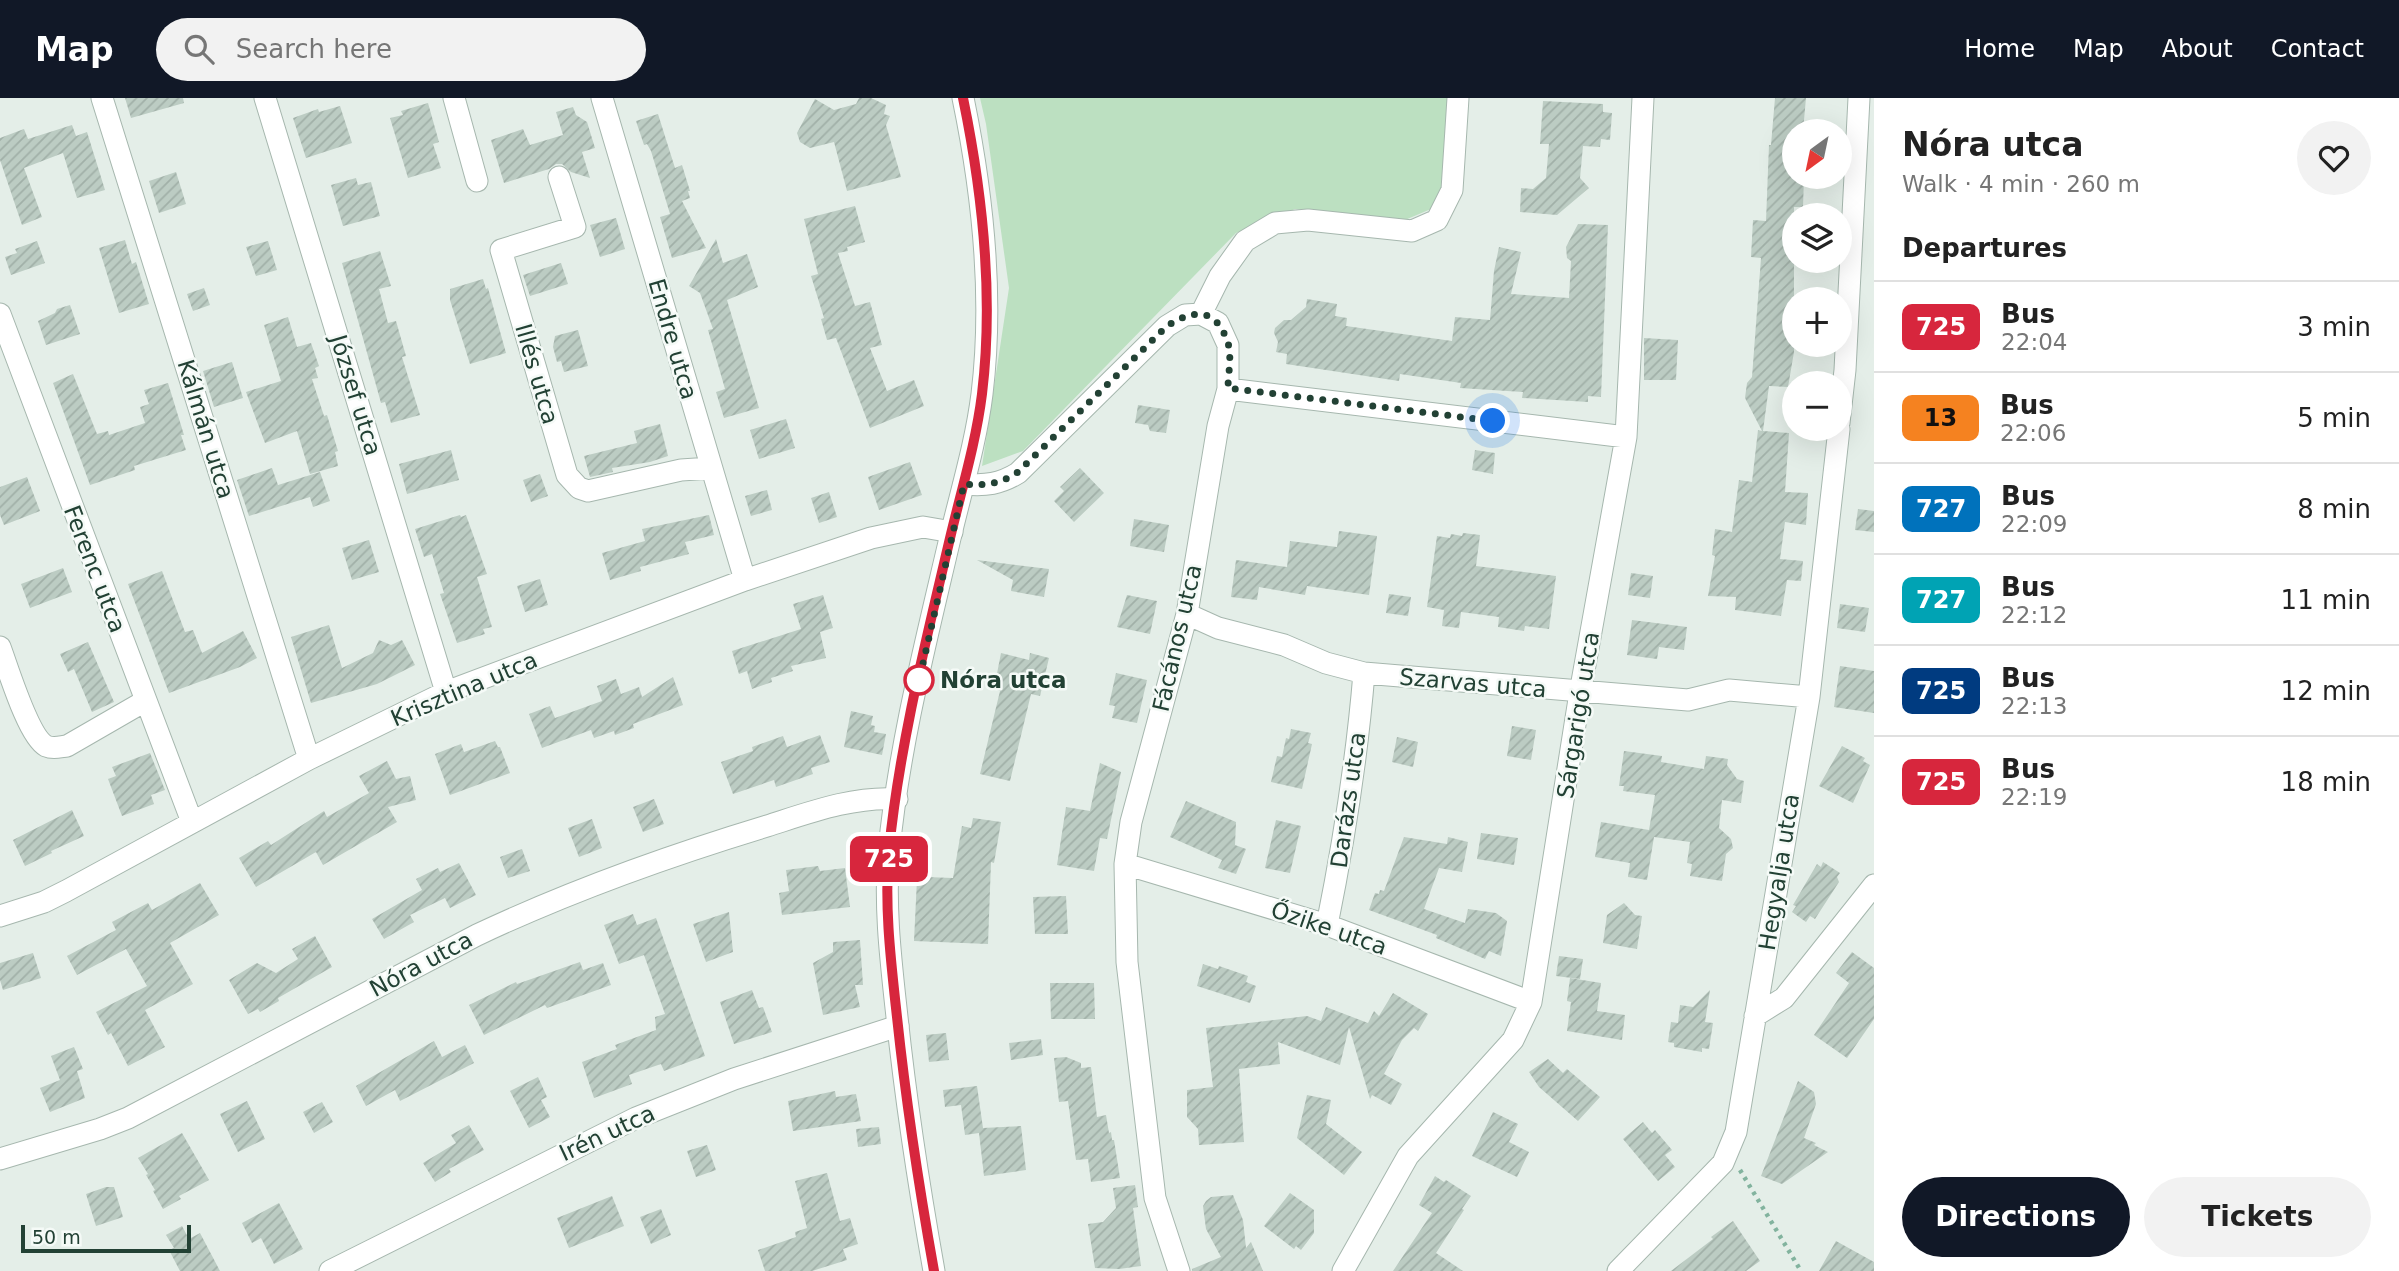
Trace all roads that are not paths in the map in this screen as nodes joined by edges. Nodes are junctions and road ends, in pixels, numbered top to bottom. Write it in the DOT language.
graph roads {
  1 [pos="102,98"];
  2 [pos="265,98"];
  3 [pos="454,98"];
  4 [pos="602,98"];
  5 [pos="963,98"];
  6 [pos="1458,98"];
  7 [pos="1643,98"];
  8 [pos="1859,98"];
  9 [pos="559,177"];
  10 [pos="477,181"];
  11 [pos="0,314"];
  12 [pos="1201,314"];
  13 [pos="1845,371"];
  14 [pos="1228,388"];
  15 [pos="1626,437"];
  16 [pos="1838,441"];
  17 [pos="711,468"];
  18 [pos="964,484"];
  19 [pos="952,532"];
  20 [pos="745,580"];
  21 [pos="1187,614"];
  22 [pos="0,647"];
  23 [pos="1364,673"];
  24 [pos="446,692"];
  25 [pos="1580,693"];
  26 [pos="1808,697"];
  27 [pos="145,701"];
  28 [pos="309,759"];
  29 [pos="897,799"];
  30 [pos="192,822"];
  31 [pos="1125,864"];
  32 [pos="1874,885"];
  33 [pos="0,916"];
  34 [pos="1327,925"];
  35 [pos="1531,1002"];
  36 [pos="1755,1016"];
  37 [pos="898,1026"];
  38 [pos="0,1159"];
  39 [pos="330,1271"];
  40 [pos="934,1271"];
  41 [pos="1179,1271"];
  42 [pos="1343,1271"];
  43 [pos="1618,1271"];
  1 -- 28 [label="street, Kálmán utca"];
  2 -- 24 [label="street, József utca"];
  3 -- 10 [label="street"];
  4 -- 17 [label="street, Endre utca"];
  5 -- 18 [label="street"];
  6 -- 12 [label="street"];
  7 -- 15 [label="street, Sárgarigó utca"];
  8 -- 13 [label="street"];
  9 -- 17 [label="street, Illés utca"];
  11 -- 27 [label="street, Ferenc utca"];
  12 -- 14 [label="street, Fácános utca"];
  12 -- 18 [label="street"];
  14 -- 15 [label="street"];
  14 -- 21 [label="street, Fácános utca"];
  15 -- 25 [label="street, Sárgarigó utca"];
  16 -- 26 [label="street, Hegyalja utca"];
  17 -- 20 [label="street, Endre utca"];
  18 -- 19 [label="street"];
  19 -- 20 [label="street, Krisztina utca"];
  19 -- 29 [label="street"];
  20 -- 24 [label="street, Krisztina utca"];
  21 -- 23 [label="street, Szarvas utca"];
  21 -- 31 [label="street, Fácános utca"];
  22 -- 27 [label="street"];
  23 -- 25 [label="street, Szarvas utca"];
  23 -- 34 [label="street, Darázs utca"];
  24 -- 28 [label="street, Krisztina utca"];
  25 -- 26 [label="street, Szarvas utca"];
  25 -- 35 [label="street, Sárgarigó utca"];
  26 -- 36 [label="street, Hegyalja utca"];
  27 -- 30 [label="street, Ferenc utca"];
  28 -- 30 [label="street, Krisztina utca"];
  29 -- 37 [label="street"];
  29 -- 38 [label="street, Nóra utca"];
  30 -- 33 [label="street, Krisztina utca"];
  31 -- 34 [label="street, Őzike utca"];
  31 -- 41 [label="street, Fácános utca"];
  32 -- 36 [label="street"];
  34 -- 35 [label="street, Őzike utca"];
  35 -- 42 [label="street, Sárgarigó utca"];
  36 -- 43 [label="street, Hegyalja utca"];
  37 -- 39 [label="street, Irén utca"];
  37 -- 40 [label="street"];
}
